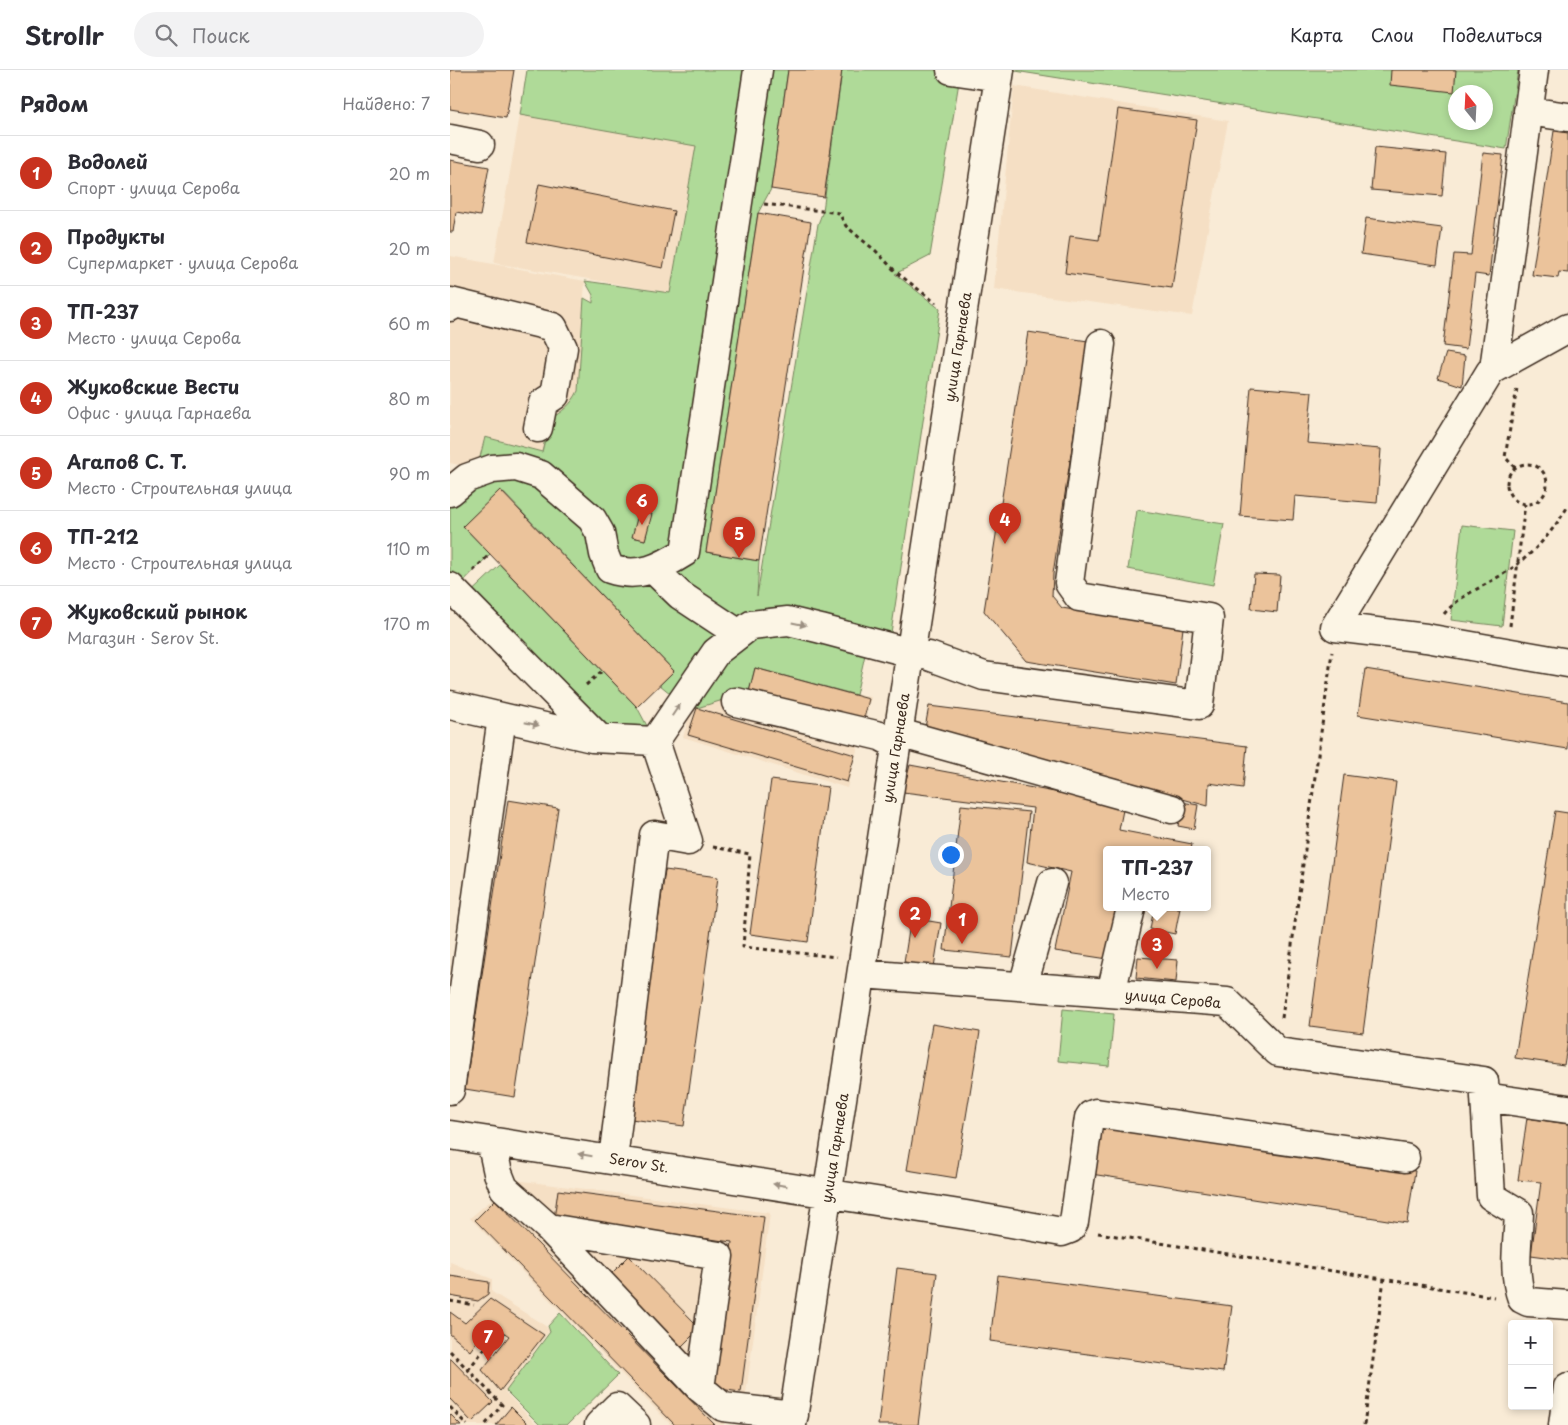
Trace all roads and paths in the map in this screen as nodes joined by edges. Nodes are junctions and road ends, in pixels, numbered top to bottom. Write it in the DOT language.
graph roads {
  1 [pos="758,70"];
  2 [pos="951,70"];
  3 [pos="1534,70"];
  4 [pos="999,74"];
  5 [pos="1528,111"];
  6 [pos="1568,117"];
  7 [pos="450,139"];
  8 [pos="480,145"];
  9 [pos="738,200"];
  10 [pos="450,307"];
  11 [pos="943,309"];
  12 [pos="1568,328"];
  13 [pos="1101,344"];
  14 [pos="1523,353"];
  15 [pos="1494,369"];
  16 [pos="538,428"];
  17 [pos="1515,468"];
  18 [pos="450,492"];
  19 [pos="1525,504"];
  20 [pos="1568,506"];
  21 [pos="1518,565"];
  22 [pos="653,569"];
  23 [pos="451,591"];
  24 [pos="1335,627"];
  25 [pos="739,634"];
  26 [pos="1426,638"];
  27 [pos="1507,652"];
  28 [pos="911,653"];
  29 [pos="1568,663"];
  30 [pos="736,702"];
  31 [pos="450,705"];
  32 [pos="502,717"];
  33 [pos="599,738"];
  34 [pos="898,739"];
  35 [pos="655,741"];
  36 [pos="1172,809"];
  37 [pos="688,841"];
  38 [pos="1052,883"];
  39 [pos="1130,911"];
  40 [pos="836,957"];
  41 [pos="862,974"];
  42 [pos="1023,986"];
  43 [pos="1111,993"];
  44 [pos="1278,1052"];
  45 [pos="450,1090"];
  46 [pos="1485,1097"];
  47 [pos="1568,1109"];
  48 [pos="450,1135"];
  49 [pos="491,1141"];
  50 [pos="1405,1158"];
  51 [pos="613,1159"];
  52 [pos="828,1194"];
  53 [pos="548,1228"];
  54 [pos="1070,1229"];
  55 [pos="1384,1279"];
  56 [pos="450,1301"];
  57 [pos="1528,1302"];
  58 [pos="474,1305"];
  59 [pos="1568,1305"];
  60 [pos="496,1334"];
  61 [pos="450,1351"];
  62 [pos="468,1370"];
  63 [pos="1568,1387"];
  64 [pos="700,1388"];
  65 [pos="450,1407"];
  66 [pos="793,1420"];
  67 [pos="467,1425"];
  68 [pos="485,1425"];
  69 [pos="599,1425"];
  70 [pos="636,1425"];
  71 [pos="1364,1425"];
  72 [pos="1563,1425"];
  1 -- 9 [label="street"];
  2 -- 4 [label="street"];
  3 -- 5 [label="street"];
  4 -- 28 [label="street, улица Гарнаева"];
  5 -- 6 [label="street"];
  5 -- 15 [label="street"];
  7 -- 8 [label="street"];
  9 -- 11 [label="path"];
  9 -- 22 [label="street"];
  10 -- 16 [label="street"];
  12 -- 14 [label="street"];
  13 -- 28 [label="street"];
  14 -- 15 [label="street"];
  14 -- 17 [label="path"];
  15 -- 24 [label="street"];
  17 -- 19 [label="path"];
  17 -- 19 [label="path"];
  18 -- 22 [label="street"];
  19 -- 21 [label="path"];
  20 -- 21 [label="path"];
  21 -- 26 [label="path"];
  21 -- 27 [label="path"];
  22 -- 25 [label="street"];
  23 -- 33 [label="street"];
  24 -- 26 [label="street"];
  24 -- 44 [label="path"];
  25 -- 28 [label="street, one-way"];
  35 -- 25 [label="street, one-way"];
  26 -- 27 [label="street"];
  27 -- 29 [label="street"];
  28 -- 34 [label="street, улица Гарнаева"];
  30 -- 34 [label="street"];
  31 -- 32 [label="street"];
  32 -- 33 [label="street, one-way"];
  32 -- 45 [label="street"];
  33 -- 35 [label="street"];
  34 -- 36 [label="street"];
  34 -- 41 [label="street, улица Гарнаева"];
  35 -- 37 [label="street"];
  37 -- 40 [label="path"];
  37 -- 51 [label="street"];
  38 -- 42 [label="street"];
  39 -- 43 [label="street"];
  41 -- 42 [label="street, улица Серова"];
  41 -- 52 [label="street, улица Гарнаева"];
  42 -- 43 [label="street, улица Серова"];
  43 -- 44 [label="street, улица Серова"];
  44 -- 46 [label="street"];
  46 -- 47 [label="street"];
  46 -- 57 [label="street"];
  48 -- 49 [label="street, Serov St."];
  51 -- 49 [label="street, Serov St., one-way"];
  49 -- 53 [label="street"];
  50 -- 54 [label="street"];
  52 -- 51 [label="street, Serov St., one-way"];
  52 -- 54 [label="street, Serov St."];
  52 -- 66 [label="street, улица Гарнаева"];
  53 -- 64 [label="street"];
  53 -- 64 [label="street"];
  54 -- 55 [label="path"];
  55 -- 57 [label="path"];
  55 -- 71 [label="path"];
  56 -- 58 [label="path"];
  57 -- 59 [label="street"];
  60 -- 62 [label="path"];
  61 -- 62 [label="path"];
  62 -- 68 [label="path"];
  63 -- 72 [label="street"];
  64 -- 66 [label="street"];
  65 -- 67 [label="path"];
  69 -- 70 [label="street"];
}
